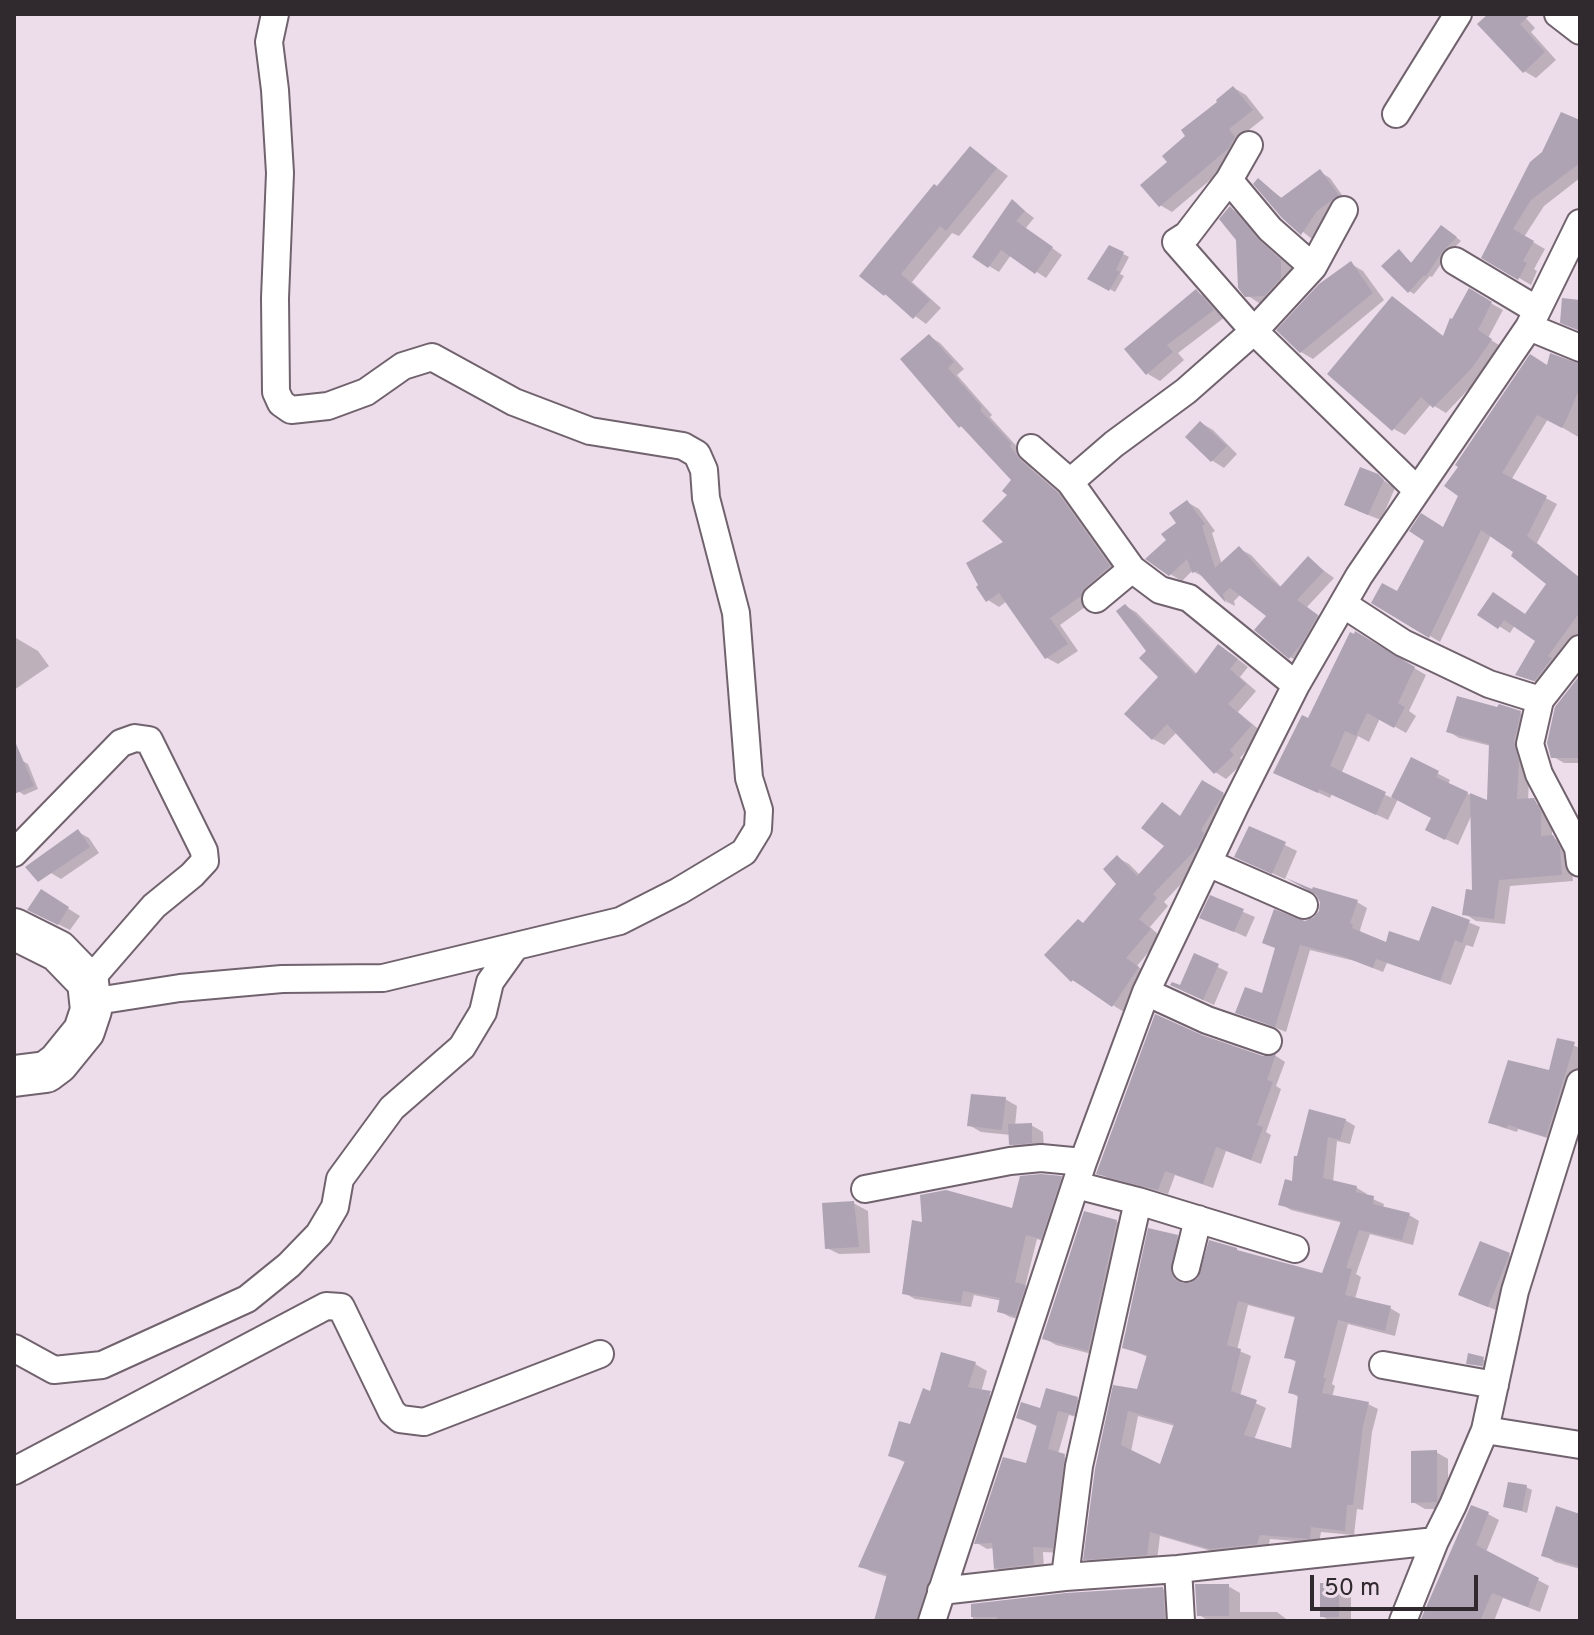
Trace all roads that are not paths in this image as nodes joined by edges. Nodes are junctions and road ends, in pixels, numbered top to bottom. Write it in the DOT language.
graph roads {
  1 [pos="275,14"];
  2 [pos="1458,14"];
  3 [pos="1558,14"];
  4 [pos="1580,31"];
  5 [pos="1396,114"];
  6 [pos="1249,145"];
  7 [pos="1229,180"];
  8 [pos="1344,210"];
  9 [pos="1579,225"];
  10 [pos="1455,261"];
  11 [pos="1313,267"];
  12 [pos="1533,318"];
  13 [pos="1254,331"];
  14 [pos="1580,348"];
  15 [pos="1031,448"];
  16 [pos="1070,482"];
  17 [pos="1417,490"];
  18 [pos="1132,569"];
  19 [pos="1096,599"];
  20 [pos="1343,604"];
  21 [pos="1580,649"];
  22 [pos="1296,685"];
  23 [pos="1540,700"];
  24 [pos="14,853"];
  25 [pos="1208,863"];
  26 [pos="1580,863"];
  27 [pos="1304,905"];
  28 [pos="14,929"];
  29 [pos="515,947"];
  30 [pos="89,992"];
  31 [pos="1146,992"];
  32 [pos="1268,1041"];
  33 [pos="14,1076"];
  34 [pos="1580,1083"];
  35 [pos="1080,1174"];
  36 [pos="865,1189"];
  37 [pos="1138,1201"];
  38 [pos="1198,1219"];
  39 [pos="1295,1249"];
  40 [pos="1186,1268"];
  41 [pos="14,1348"];
  42 [pos="600,1354"];
  43 [pos="1383,1365"];
  44 [pos="1495,1385"];
  45 [pos="1485,1430"];
  46 [pos="1580,1445"];
  47 [pos="14,1471"];
  48 [pos="1435,1541"];
  49 [pos="1178,1569"];
  50 [pos="1065,1577"];
  51 [pos="941,1591"];
  52 [pos="932,1621"];
  53 [pos="1181,1621"];
  54 [pos="1403,1621"];
  1 -- 29 [label="street"];
  2 -- 5 [label="street"];
  3 -- 4 [label="street"];
  6 -- 7 [label="street"];
  7 -- 11 [label="street"];
  7 -- 13 [label="street"];
  8 -- 11 [label="street"];
  9 -- 12 [label="street"];
  10 -- 12 [label="street"];
  11 -- 13 [label="street"];
  12 -- 14 [label="street"];
  12 -- 17 [label="street"];
  13 -- 16 [label="street"];
  13 -- 17 [label="street"];
  15 -- 16 [label="street"];
  16 -- 18 [label="street"];
  17 -- 20 [label="street"];
  18 -- 19 [label="street"];
  18 -- 22 [label="street"];
  20 -- 22 [label="street"];
  20 -- 23 [label="street"];
  21 -- 23 [label="street"];
  22 -- 25 [label="street"];
  23 -- 26 [label="street"];
  24 -- 30 [label="street"];
  25 -- 27 [label="street"];
  25 -- 31 [label="street"];
  28 -- 30 [label="highway"];
  29 -- 30 [label="street"];
  29 -- 41 [label="street"];
  30 -- 33 [label="highway"];
  31 -- 32 [label="street"];
  31 -- 35 [label="street"];
  34 -- 44 [label="street"];
  35 -- 36 [label="street"];
  35 -- 37 [label="street"];
  35 -- 51 [label="street"];
  37 -- 38 [label="street"];
  37 -- 50 [label="street"];
  38 -- 39 [label="street"];
  38 -- 40 [label="street"];
  42 -- 47 [label="street"];
  43 -- 44 [label="street"];
  44 -- 45 [label="street"];
  45 -- 46 [label="street"];
  45 -- 48 [label="street"];
  48 -- 49 [label="street"];
  48 -- 54 [label="street"];
  49 -- 50 [label="street"];
  49 -- 53 [label="street"];
  50 -- 51 [label="street"];
  51 -- 52 [label="street"];
}
